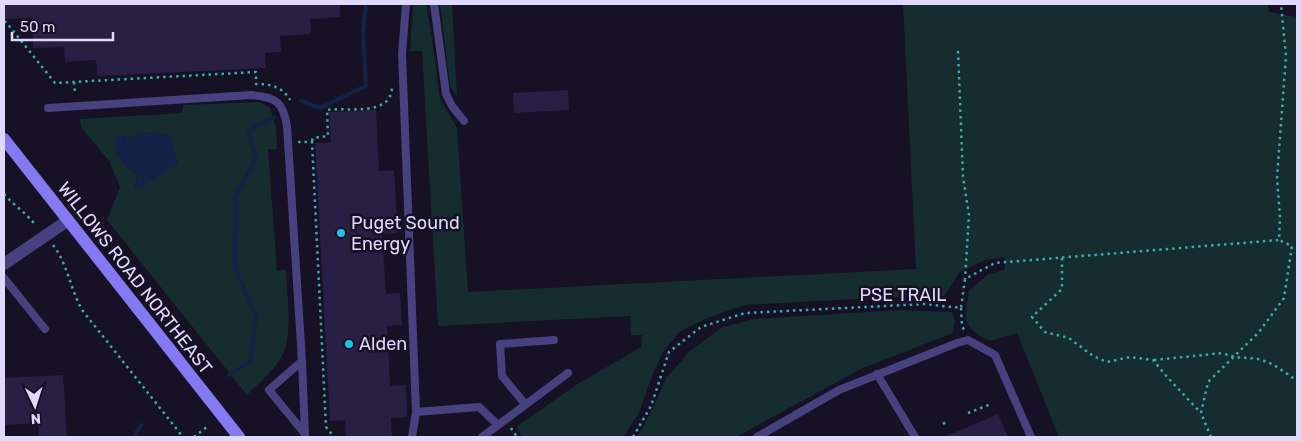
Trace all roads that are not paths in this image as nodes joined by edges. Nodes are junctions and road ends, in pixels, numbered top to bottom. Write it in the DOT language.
graph roads {
  1 [pos="406,4"];
  2 [pos="434,4"];
  3 [pos="48,108"];
  4 [pos="464,121"];
  5 [pos="4,139"];
  6 [pos="67,221"];
  7 [pos="4,264"];
  8 [pos="4,278"];
  9 [pos="45,329"];
  10 [pos="554,340"];
  11 [pos="302,361"];
  12 [pos="568,373"];
  13 [pos="877,374"];
  14 [pos="525,404"];
  15 [pos="416,412"];
  16 [pos="498,425"];
  17 [pos="306,436"];
  18 [pos="239,437"];
  19 [pos="412,437"];
  20 [pos="482,437"];
  21 [pos="757,437"];
  22 [pos="915,437"];
  23 [pos="1031,437"];
  1 -- 15 [label="lane"];
  2 -- 4 [label="lane"];
  3 -- 11 [label="lane"];
  5 -- 6 [label="main road, WILLOWS ROAD NORTHEAST"];
  6 -- 7 [label="street"];
  6 -- 18 [label="main road, WILLOWS ROAD NORTHEAST"];
  8 -- 9 [label="lane"];
  10 -- 14 [label="lane"];
  11 -- 17 [label="lane"];
  11 -- 17 [label="lane"];
  12 -- 14 [label="lane"];
  13 -- 21 [label="lane"];
  13 -- 22 [label="lane"];
  13 -- 23 [label="lane"];
  14 -- 16 [label="lane"];
  15 -- 16 [label="lane"];
  15 -- 19 [label="lane"];
  16 -- 20 [label="lane"];
}
